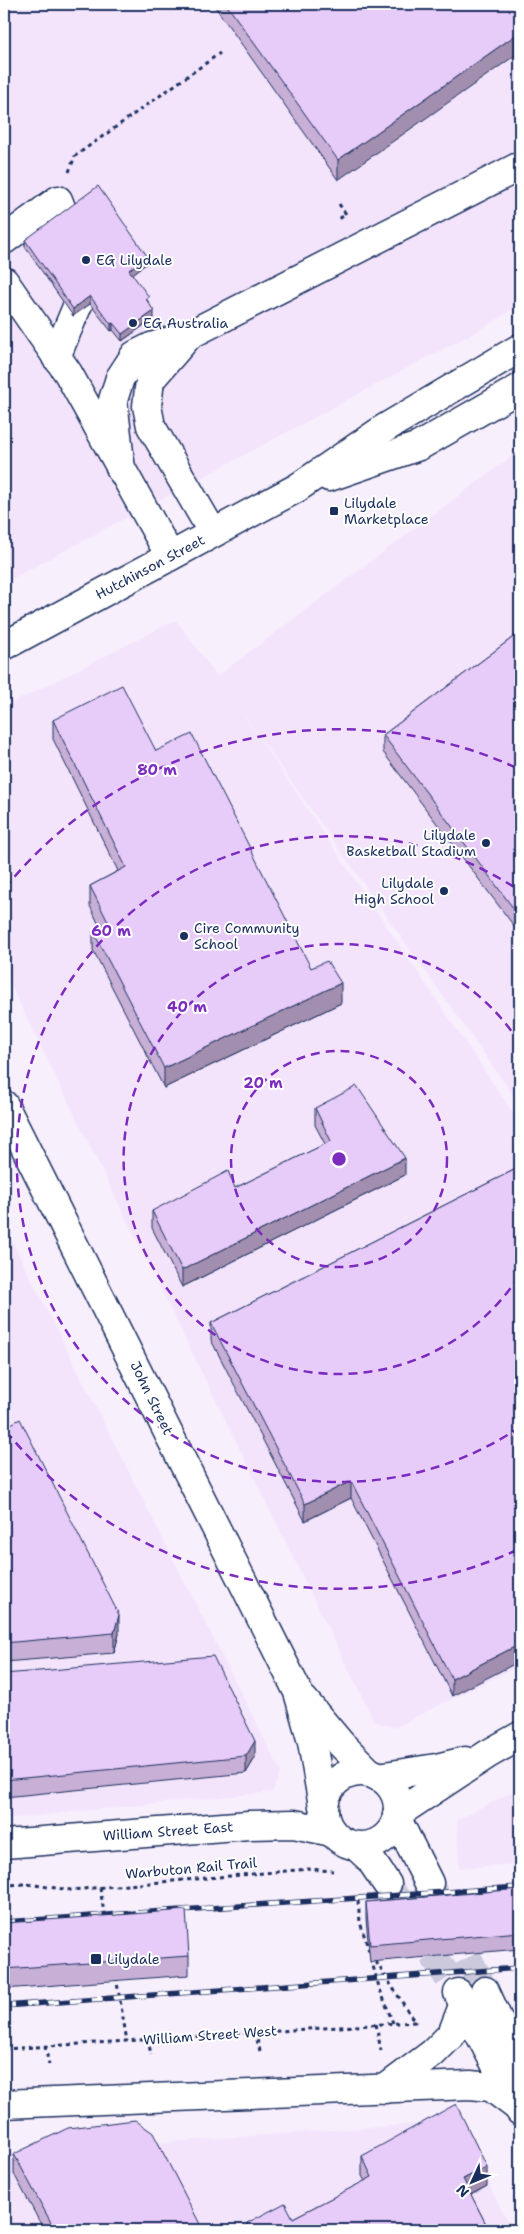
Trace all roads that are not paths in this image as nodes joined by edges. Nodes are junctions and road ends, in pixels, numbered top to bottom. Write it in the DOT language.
graph roads {
  1 [pos="520,166"];
  2 [pos="4,240"];
  3 [pos="4,281"];
  4 [pos="189,335"];
  5 [pos="520,348"];
  6 [pos="62,365"];
  7 [pos="493,365"];
  8 [pos="517,390"];
  9 [pos="116,393"];
  10 [pos="147,406"];
  11 [pos="121,470"];
  12 [pos="297,488"];
  13 [pos="213,533"];
  14 [pos="170,556"];
  15 [pos="4,646"];
  16 [pos="4,1105"];
  17 [pos="298,1692"];
  18 [pos="520,1736"];
  19 [pos="488,1754"];
  20 [pos="374,1775"];
  21 [pos="397,1816"];
  22 [pos="328,1822"];
  23 [pos="4,1844"];
  24 [pos="356,1846"];
  25 [pos="375,1878"];
  26 [pos="429,1883"];
  27 [pos="385,2089"];
  28 [pos="4,2104"];
  29 [pos="520,2109"];
  1 -- 4 [label="street"];
  2 -- 6 [label="street"];
  3 -- 6 [label="street"];
  4 -- 9 [label="street"];
  4 -- 10 [label="street"];
  5 -- 7 [label="street, Hutchinson Street"];
  6 -- 9 [label="street"];
  6 -- 11 [label="street"];
  7 -- 8 [label="street"];
  7 -- 12 [label="street, Hutchinson Street"];
  8 -- 12 [label="street, Hutchinson Street"];
  9 -- 10 [label="street"];
  9 -- 11 [label="street"];
  10 -- 13 [label="street"];
  11 -- 14 [label="street"];
  12 -- 13 [label="street, Hutchinson Street"];
  13 -- 14 [label="street, Hutchinson Street"];
  14 -- 15 [label="street, Hutchinson Street"];
  16 -- 17 [label="street, John Street"];
  17 -- 20 [label="street, John Street"];
  17 -- 22 [label="street, John Street"];
  18 -- 19 [label="street"];
  19 -- 20 [label="street"];
  19 -- 21 [label="street"];
  20 -- 21 [label="street"];
  20 -- 22 [label="street"];
  21 -- 24 [label="street"];
  21 -- 26 [label="street"];
  22 -- 23 [label="street, William Street East"];
  22 -- 24 [label="street"];
  24 -- 25 [label="street"];
  27 -- 28 [label="street"];
  27 -- 29 [label="street"];
  27 -- 29 [label="street"];
}
